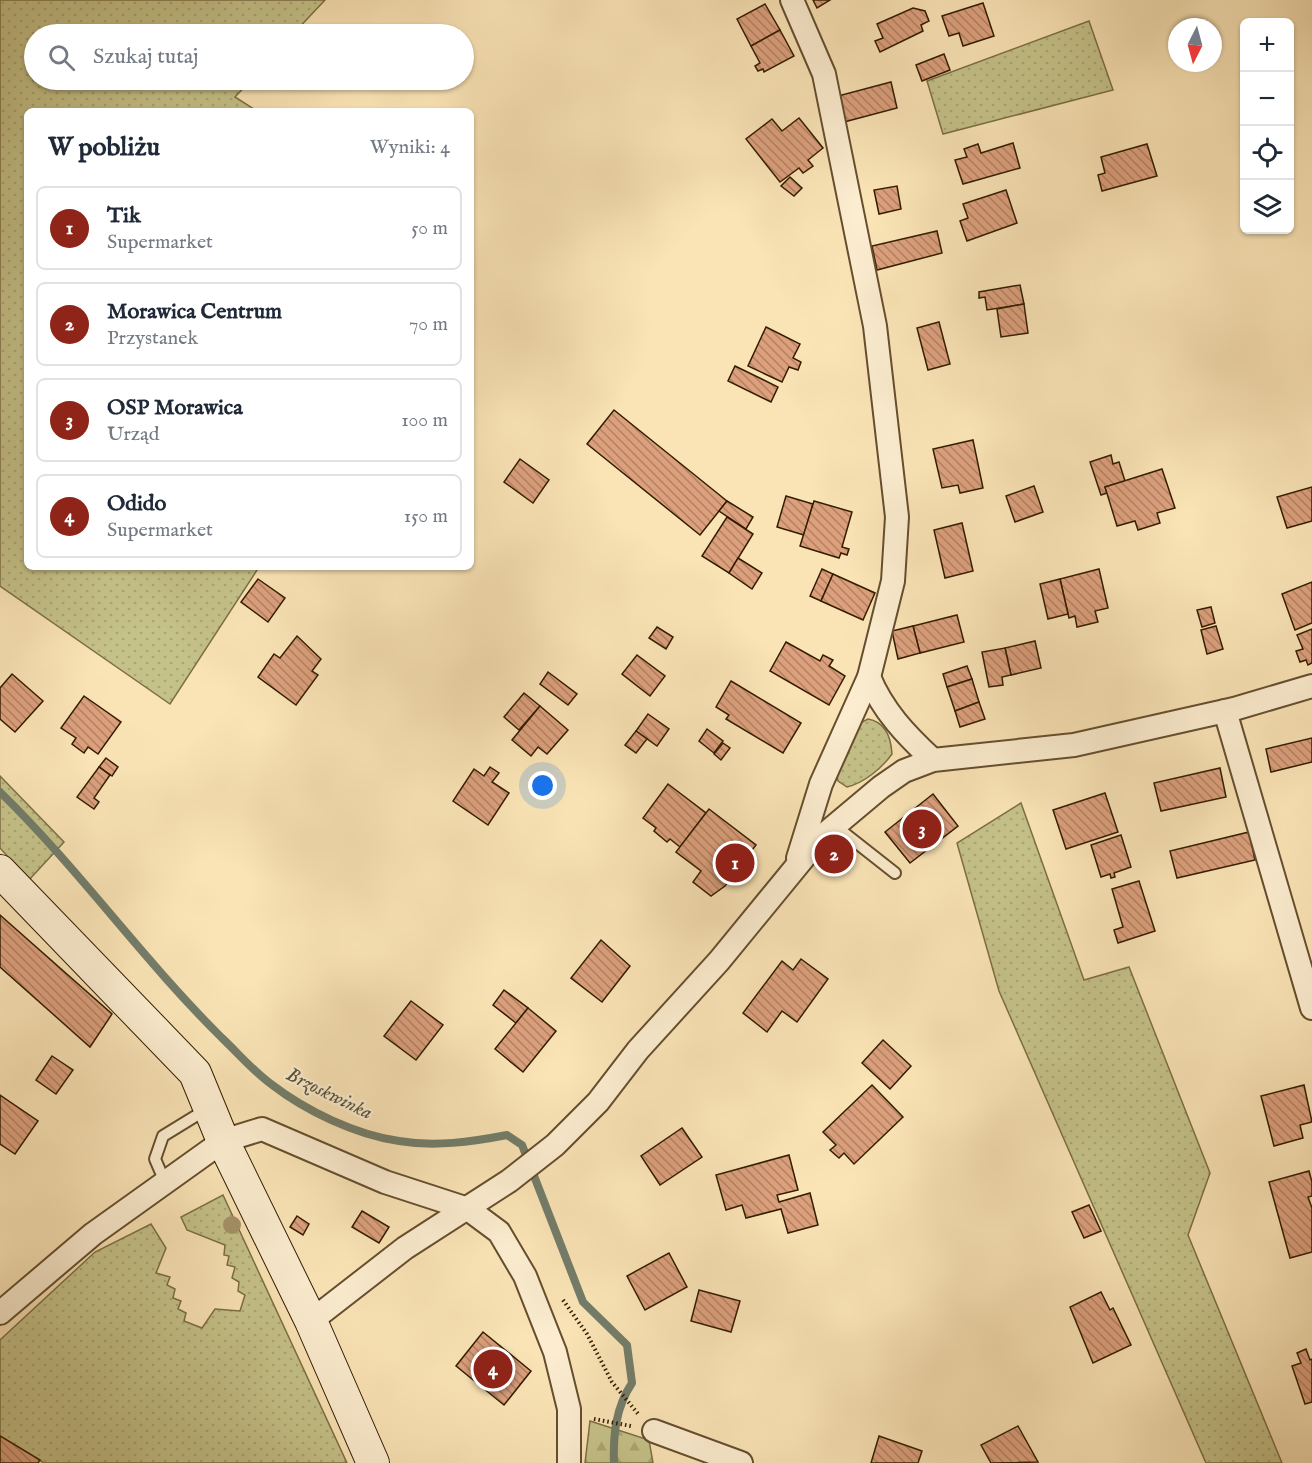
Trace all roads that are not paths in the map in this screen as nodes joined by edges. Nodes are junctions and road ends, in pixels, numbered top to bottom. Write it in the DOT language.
graph roads {
  1 [pos="792,0"];
  2 [pos="869,677"];
  3 [pos="1312,686"];
  4 [pos="1225,711"];
  5 [pos="933,760"];
  6 [pos="834,825"];
  7 [pos="794,871"];
  8 [pos="0,872"];
  9 [pos="894,873"];
  10 [pos="1312,1008"];
  11 [pos="210,1108"];
  12 [pos="223,1140"];
  13 [pos="165,1182"];
  14 [pos="468,1209"];
  15 [pos="0,1313"];
  16 [pos="311,1321"];
  17 [pos="654,1431"];
  18 [pos="374,1463"];
  19 [pos="569,1463"];
  20 [pos="741,1463"];
  1 -- 2 [label="street"];
  2 -- 5 [label="street"];
  2 -- 7 [label="street"];
  3 -- 4 [label="street"];
  4 -- 5 [label="street"];
  4 -- 10 [label="street"];
  5 -- 6 [label="street"];
  6 -- 7 [label="street"];
  6 -- 9 [label="lane"];
  7 -- 14 [label="street"];
  8 -- 11 [label="street"];
  11 -- 12 [label="street"];
  11 -- 13 [label="lane"];
  12 -- 13 [label="street"];
  12 -- 14 [label="street"];
  12 -- 16 [label="street"];
  13 -- 15 [label="street"];
  14 -- 16 [label="street"];
  14 -- 19 [label="street"];
  16 -- 18 [label="street"];
  17 -- 20 [label="street"];
}
